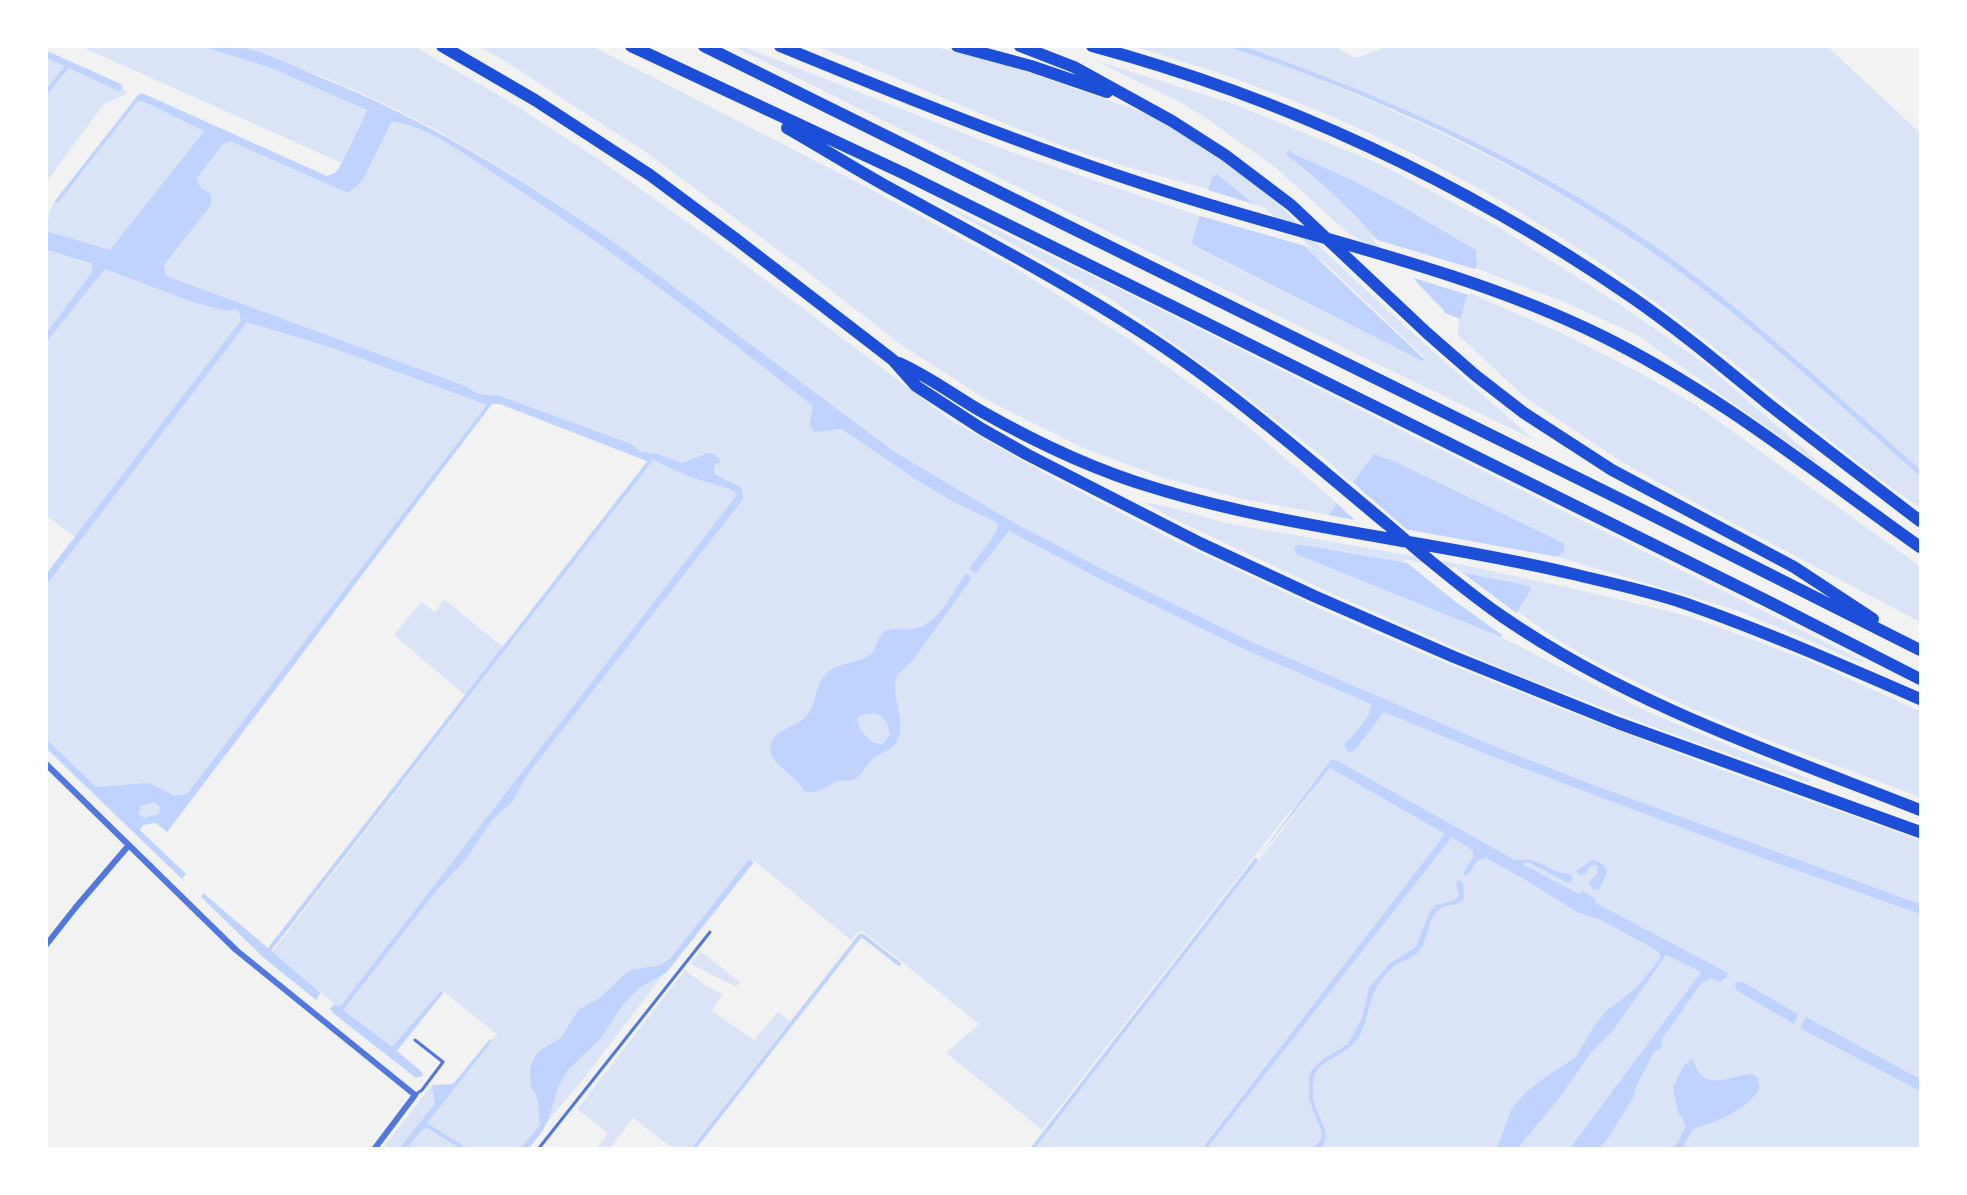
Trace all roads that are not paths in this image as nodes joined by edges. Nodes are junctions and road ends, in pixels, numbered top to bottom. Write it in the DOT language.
graph roads {
  1 [pos="442,46"];
  2 [pos="631,46"];
  3 [pos="704,46"];
  4 [pos="780,46"];
  5 [pos="957,46"];
  6 [pos="1020,46"];
  7 [pos="1092,46"];
  8 [pos="726,93"];
  9 [pos="1136,102"];
  10 [pos="893,360"];
  11 [pos="1920,521"];
  12 [pos="1920,547"];
  13 [pos="1920,650"];
  14 [pos="1920,679"];
  15 [pos="1920,699"];
  16 [pos="46,764"];
  17 [pos="1920,810"];
  18 [pos="1920,832"];
  19 [pos="129,845"];
  20 [pos="710,932"];
  21 [pos="46,945"];
  22 [pos="415,1040"];
  23 [pos="415,1095"];
  24 [pos="375,1149"];
  25 [pos="539,1149"];
  1 -- 10 [label="highway"];
  2 -- 8 [label="highway"];
  3 -- 13 [label="highway"];
  4 -- 12 [label="highway"];
  5 -- 9 [label="highway"];
  6 -- 9 [label="highway"];
  7 -- 11 [label="highway"];
  8 -- 14 [label="highway"];
  8 -- 17 [label="highway"];
  9 -- 13 [label="highway"];
  10 -- 15 [label="highway"];
  10 -- 18 [label="highway"];
  16 -- 19 [label="street"];
  19 -- 21 [label="street"];
  19 -- 23 [label="street"];
  20 -- 25 [label="lane"];
  22 -- 23 [label="lane"];
  23 -- 24 [label="street"];
}
